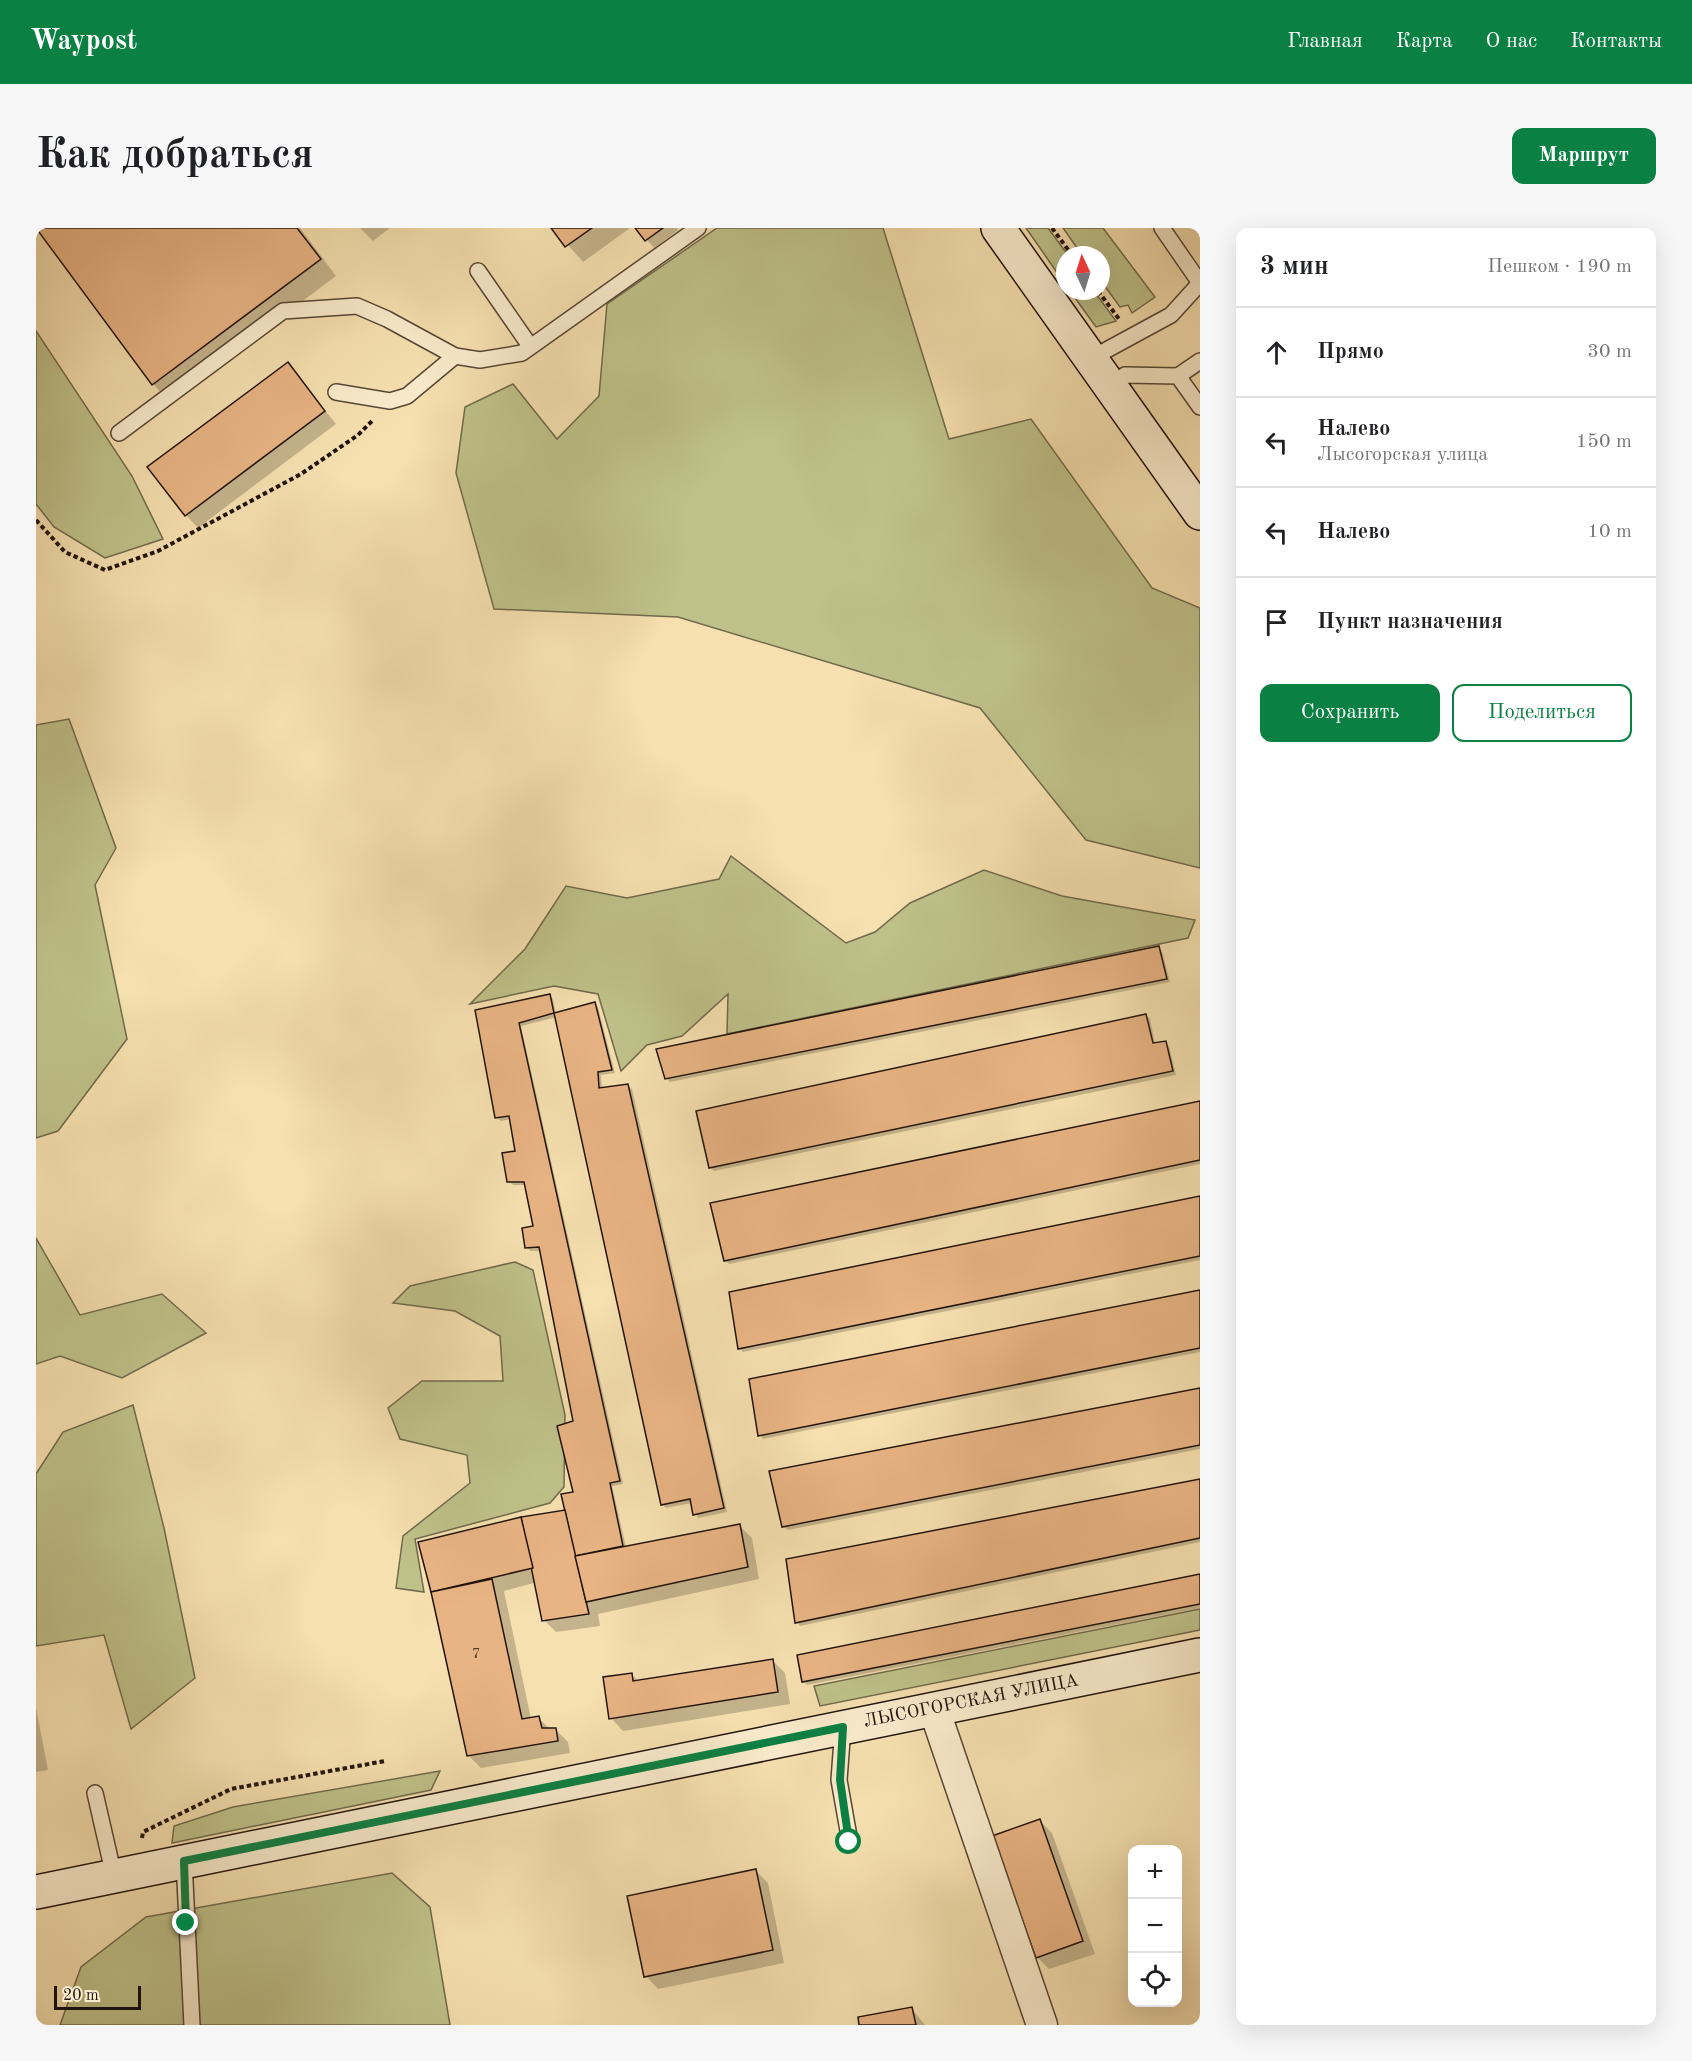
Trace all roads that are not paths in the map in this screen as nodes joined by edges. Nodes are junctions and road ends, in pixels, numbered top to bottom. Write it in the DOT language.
graph roads {
  1 [pos="698,228"];
  2 [pos="998,228"];
  3 [pos="1162,228"];
  4 [pos="478,271"];
  5 [pos="1200,283"];
  6 [pos="530,346"];
  7 [pos="455,356"];
  8 [pos="1200,361"];
  9 [pos="1100,372"];
  10 [pos="1178,376"];
  11 [pos="336,392"];
  12 [pos="1200,407"];
  13 [pos="118,433"];
  14 [pos="1200,513"];
  15 [pos="1200,1655"];
  16 [pos="934,1709"];
  17 [pos="843,1727"];
  18 [pos="95,1793"];
  19 [pos="849,1842"];
  20 [pos="184,1861"];
  21 [pos="114,1876"];
  22 [pos="36,1892"];
  23 [pos="192,2025"];
  24 [pos="1042,2025"];
  1 -- 6 [label="lane"];
  2 -- 9 [label="street"];
  3 -- 5 [label="lane"];
  4 -- 6 [label="lane"];
  5 -- 9 [label="lane"];
  6 -- 7 [label="lane"];
  7 -- 11 [label="lane"];
  7 -- 13 [label="lane"];
  8 -- 10 [label="lane"];
  9 -- 10 [label="lane"];
  9 -- 14 [label="street"];
  10 -- 12 [label="lane"];
  15 -- 16 [label="street, ЛЫСОГОРСКАЯ УЛИЦА"];
  16 -- 17 [label="street, ЛЫСОГОРСКАЯ УЛИЦА"];
  16 -- 24 [label="street"];
  17 -- 19 [label="lane"];
  17 -- 20 [label="street, ЛЫСОГОРСКАЯ УЛИЦА"];
  18 -- 21 [label="lane"];
  20 -- 21 [label="street, ЛЫСОГОРСКАЯ УЛИЦА"];
  20 -- 23 [label="lane"];
  21 -- 22 [label="street, ЛЫСОГОРСКАЯ УЛИЦА"];
}
